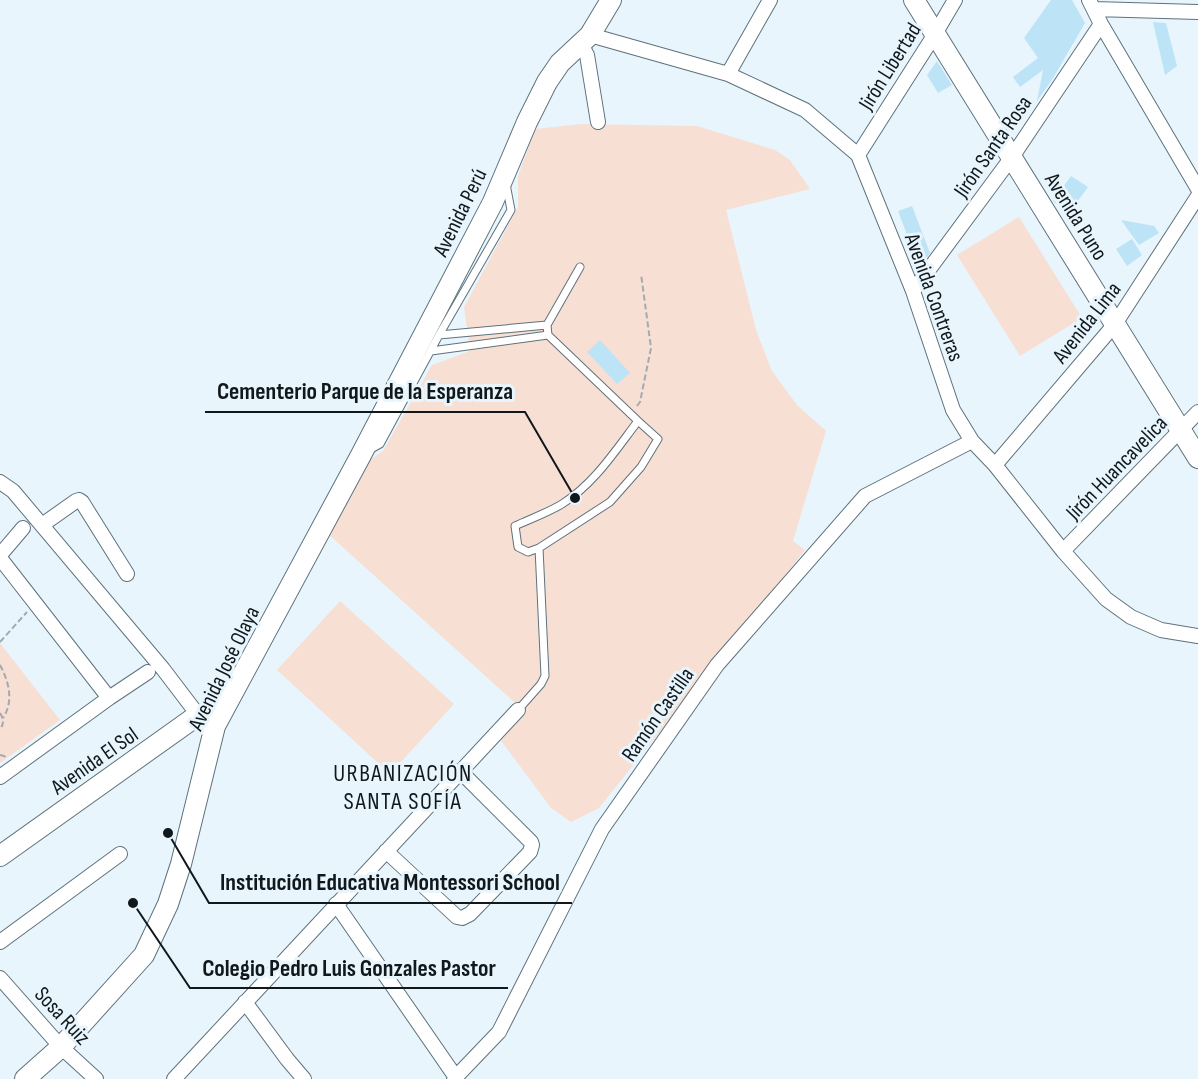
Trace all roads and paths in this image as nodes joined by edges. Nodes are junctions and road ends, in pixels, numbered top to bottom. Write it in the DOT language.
graph roads {
  1 [pos="611,0"];
  2 [pos="770,0"];
  3 [pos="914,0"];
  4 [pos="955,0"];
  5 [pos="1092,4"];
  6 [pos="1198,12"];
  7 [pos="1101,24"];
  8 [pos="935,34"];
  9 [pos="585,40"];
  10 [pos="728,74"];
  11 [pos="598,122"];
  12 [pos="858,155"];
  13 [pos="1012,157"];
  14 [pos="504,176"];
  15 [pos="1198,189"];
  16 [pos="1198,195"];
  17 [pos="580,267"];
  18 [pos="641,274"];
  19 [pos="913,291"];
  20 [pos="1115,324"];
  21 [pos="547,325"];
  22 [pos="440,335"];
  23 [pos="548,335"];
  24 [pos="431,351"];
  25 [pos="1198,412"];
  26 [pos="630,413"];
  27 [pos="638,421"];
  28 [pos="1181,430"];
  29 [pos="972,441"];
  30 [pos="361,455"];
  31 [pos="1198,458"];
  32 [pos="995,465"];
  33 [pos="0,482"];
  34 [pos="42,525"];
  35 [pos="23,528"];
  36 [pos="539,548"];
  37 [pos="1063,551"];
  38 [pos="0,556"];
  39 [pos="127,574"];
  40 [pos="35,603"];
  41 [pos="1198,636"];
  42 [pos="0,642"];
  43 [pos="0,665"];
  44 [pos="148,672"];
  45 [pos="109,698"];
  46 [pos="518,710"];
  47 [pos="0,713"];
  48 [pos="198,715"];
  49 [pos="3,718"];
  50 [pos="215,726"];
  51 [pos="0,729"];
  52 [pos="460,771"];
  53 [pos="0,777"];
  54 [pos="386,851"];
  55 [pos="120,854"];
  56 [pos="0,856"];
  57 [pos="336,904"];
  58 [pos="0,942"];
  59 [pos="0,978"];
  60 [pos="245,1002"];
  61 [pos="61,1047"];
  62 [pos="456,1078"];
  63 [pos="25,1079"];
  64 [pos="96,1079"];
  65 [pos="174,1079"];
  66 [pos="304,1079"];
  1 -- 9 [label="main road, Avenida Perú"];
  2 -- 10 [label="street"];
  3 -- 8 [label="main road, Avenida Puno"];
  4 -- 8 [label="street, Jirón Libertad"];
  5 -- 6 [label="street"];
  5 -- 7 [label="street"];
  7 -- 13 [label="street, Jirón Santa Rosa"];
  7 -- 15 [label="street"];
  8 -- 12 [label="street, Jirón Libertad"];
  8 -- 13 [label="main road, Avenida Puno"];
  9 -- 10 [label="street, Avenida Contreras"];
  9 -- 11 [label="street"];
  9 -- 14 [label="main road, Avenida Perú"];
  10 -- 12 [label="street, Avenida Contreras"];
  12 -- 19 [label="street, Avenida Contreras"];
  13 -- 19 [label="street, Jirón Santa Rosa"];
  13 -- 20 [label="main road, Avenida Puno"];
  14 -- 22 [label="lane"];
  14 -- 30 [label="main road, Avenida Perú"];
  16 -- 20 [label="street, Avenida Lima"];
  17 -- 21 [label="lane"];
  18 -- 26 [label="path"];
  19 -- 29 [label="street, Avenida Contreras"];
  20 -- 28 [label="main road, Avenida Puno"];
  20 -- 32 [label="street, Avenida Lima"];
  21 -- 22 [label="lane"];
  21 -- 23 [label="lane"];
  22 -- 24 [label="lane"];
  23 -- 24 [label="lane"];
  23 -- 26 [label="lane"];
  24 -- 30 [label="lane"];
  25 -- 28 [label="street, Jirón Huancavelica"];
  26 -- 27 [label="lane"];
  27 -- 36 [label="lane"];
  27 -- 36 [label="lane"];
  28 -- 31 [label="main road, Avenida Puno"];
  28 -- 37 [label="street, Jirón Huancavelica"];
  29 -- 32 [label="street, Avenida Contreras"];
  29 -- 62 [label="street, Ramón Castilla"];
  30 -- 50 [label="main road, Avenida José Olaya"];
  32 -- 37 [label="street, Avenida Contreras"];
  33 -- 34 [label="street"];
  34 -- 39 [label="street"];
  34 -- 48 [label="street"];
  35 -- 38 [label="street"];
  36 -- 46 [label="lane"];
  37 -- 41 [label="street, Avenida Contreras"];
  38 -- 40 [label="street"];
  40 -- 42 [label="path"];
  40 -- 45 [label="street"];
  43 -- 49 [label="path"];
  44 -- 45 [label="street"];
  45 -- 53 [label="street"];
  46 -- 52 [label="street"];
  47 -- 49 [label="path"];
  48 -- 50 [label="main road"];
  48 -- 56 [label="main road, Avenida El Sol"];
  49 -- 51 [label="path"];
  50 -- 61 [label="main road, Avenida José Olaya"];
  52 -- 54 [label="street"];
  52 -- 54 [label="street"];
  54 -- 57 [label="street"];
  55 -- 58 [label="street"];
  57 -- 60 [label="street"];
  57 -- 62 [label="street"];
  59 -- 61 [label="street, Sosa Ruiz"];
  60 -- 65 [label="street"];
  60 -- 66 [label="street"];
  61 -- 63 [label="main road, Avenida José Olaya"];
  61 -- 64 [label="street, Sosa Ruiz"];
}
